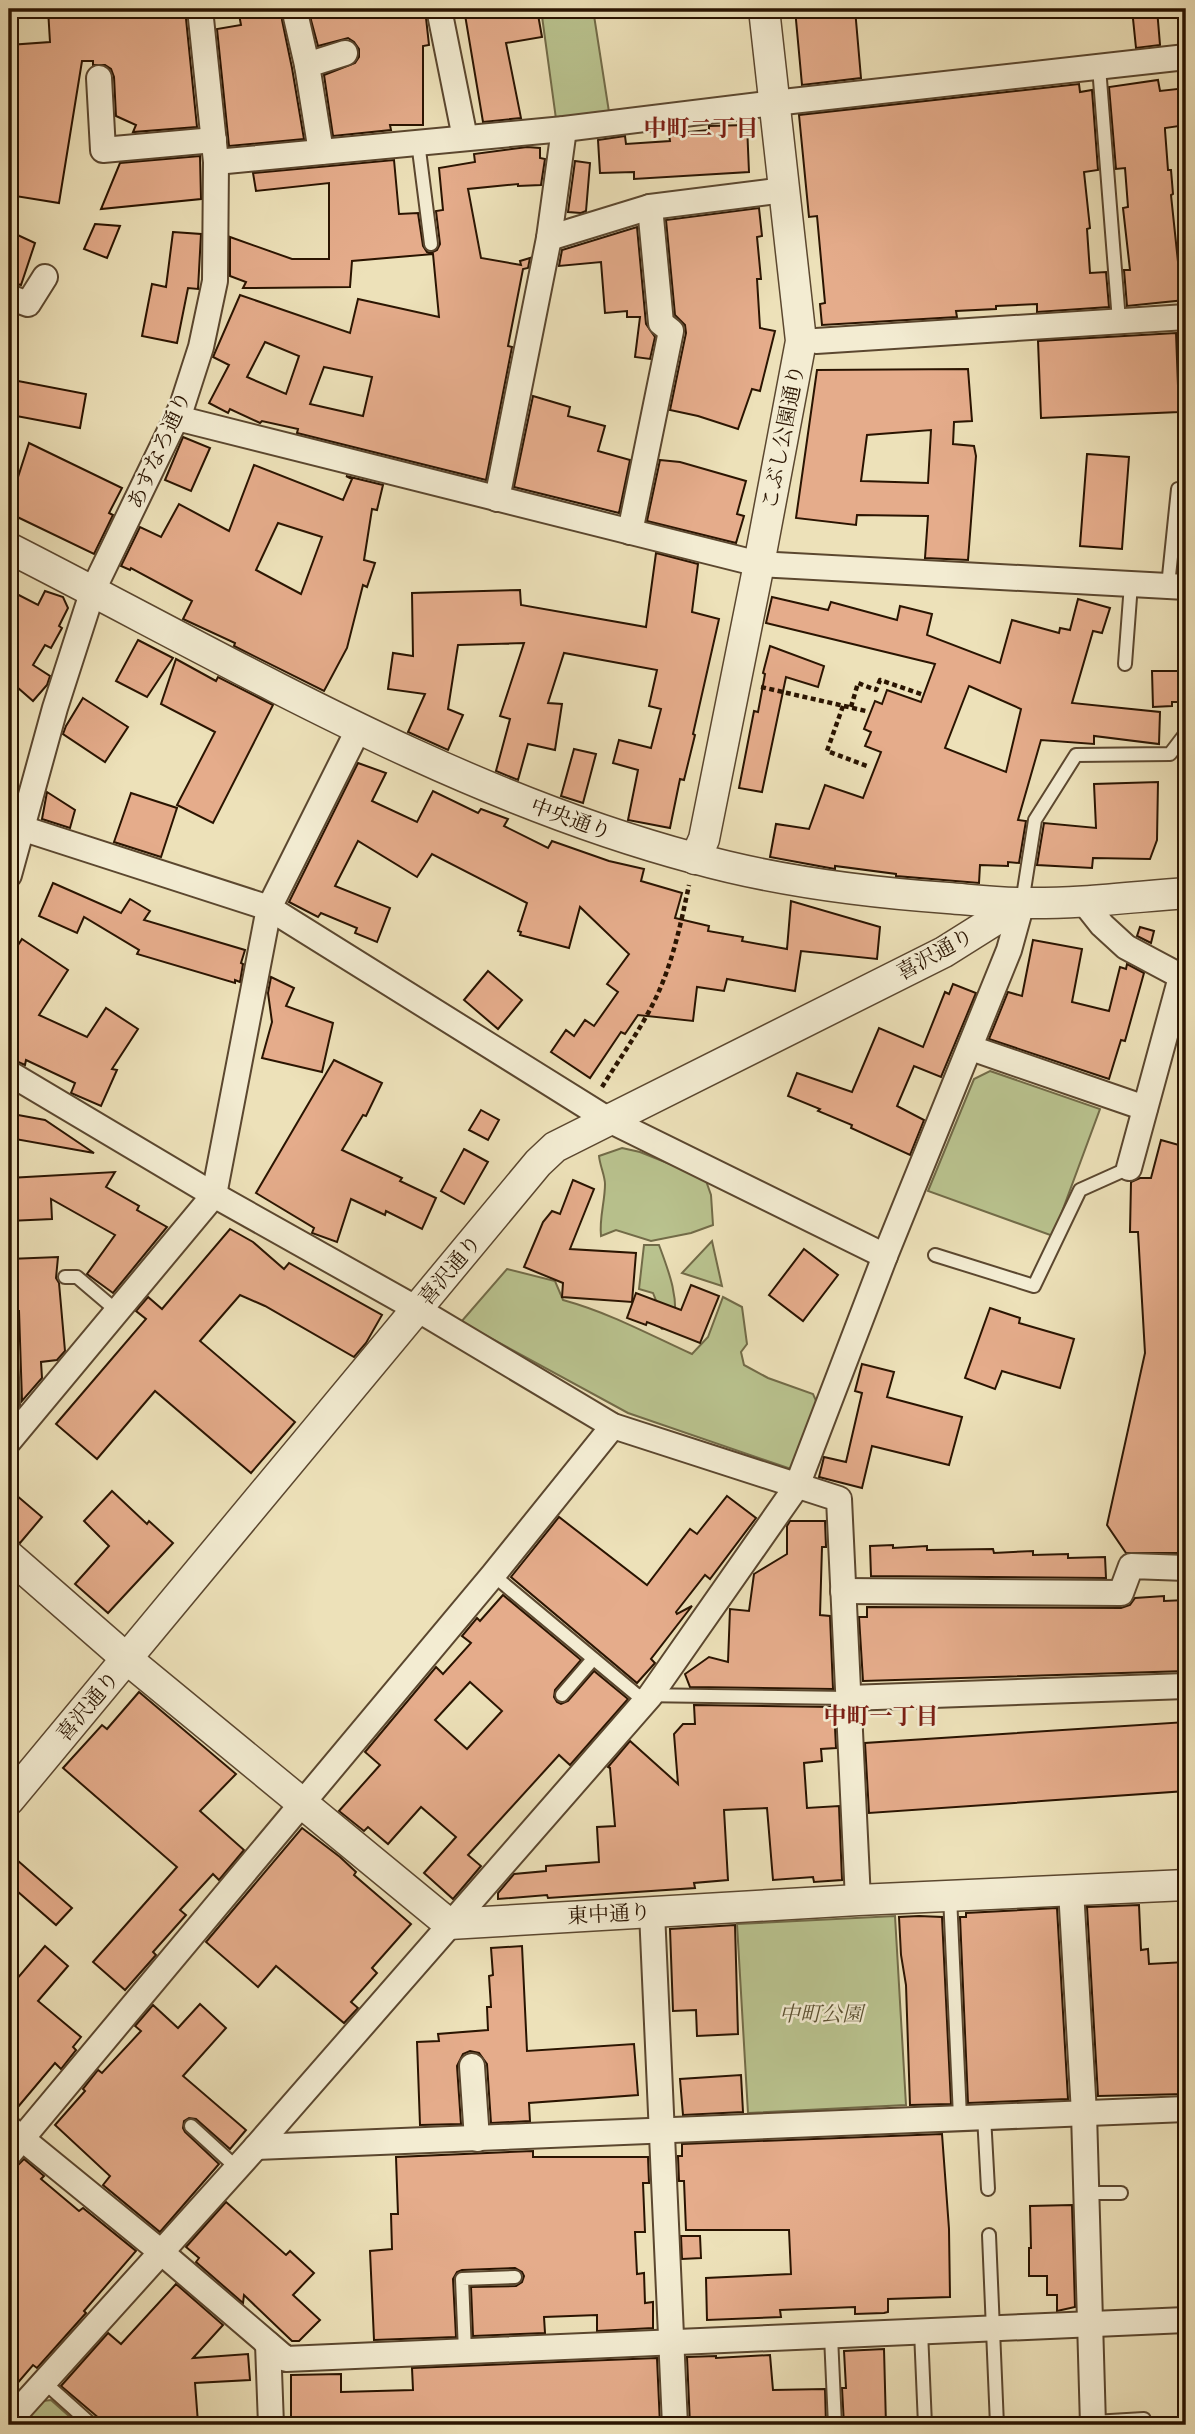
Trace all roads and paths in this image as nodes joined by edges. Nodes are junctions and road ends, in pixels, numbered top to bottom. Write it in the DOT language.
graph roads {
  1 [pos="200,9"];
  2 [pos="439,9"];
  3 [pos="764,9"];
  4 [pos="296,18"];
  5 [pos="345,53"];
  6 [pos="1186,57"];
  7 [pos="307,65"];
  8 [pos="1099,67"];
  9 [pos="99,78"];
  10 [pos="774,103"];
  11 [pos="564,129"];
  12 [pos="466,138"];
  13 [pos="418,142"];
  14 [pos="215,151"];
  15 [pos="321,152"];
  16 [pos="784,190"];
  17 [pos="650,207"];
  18 [pos="549,238"];
  19 [pos="432,244"];
  20 [pos="45,277"];
  21 [pos="9,296"];
  22 [pos="1186,317"];
  23 [pos="1119,321"];
  24 [pos="817,341"];
  25 [pos="177,418"];
  26 [pos="1178,489"];
  27 [pos="497,499"];
  28 [pos="630,532"];
  29 [pos="9,548"];
  30 [pos="759,564"];
  31 [pos="1131,584"];
  32 [pos="1177,586"];
  33 [pos="93,590"];
  34 [pos="1125,664"];
  35 [pos="761,687"];
  36 [pos="925,695"];
  37 [pos="843,706"];
  38 [pos="851,707"];
  39 [pos="866,711"];
  40 [pos="359,728"];
  41 [pos="1186,733"];
  42 [pos="867,766"];
  43 [pos="15,827"];
  44 [pos="695,859"];
  45 [pos="9,875"];
  46 [pos="1186,893"];
  47 [pos="1083,901"];
  48 [pos="1022,903"];
  49 [pos="270,908"];
  50 [pos="1184,978"];
  51 [pos="971,1048"];
  52 [pos="9,1073"];
  53 [pos="1145,1108"];
  54 [pos="597,1114"];
  55 [pos="1129,1168"];
  56 [pos="214,1195"];
  57 [pos="935,1255"];
  58 [pos="886,1256"];
  59 [pos="65,1277"];
  60 [pos="417,1309"];
  61 [pos="117,1311"];
  62 [pos="10,1324"];
  63 [pos="613,1426"];
  64 [pos="11,1438"];
  65 [pos="797,1486"];
  66 [pos="9,1556"];
  67 [pos="1186,1568"];
  68 [pos="493,1575"];
  69 [pos="843,1591"];
  70 [pos="127,1659"];
  71 [pos="593,1659"];
  72 [pos="1186,1686"];
  73 [pos="562,1695"];
  74 [pos="650,1696"];
  75 [pos="848,1698"];
  76 [pos="9,1800"];
  77 [pos="302,1804"];
  78 [pos="1186,1885"];
  79 [pos="1071,1890"];
  80 [pos="950,1896"];
  81 [pos="858,1900"];
  82 [pos="652,1912"];
  83 [pos="449,1924"];
  84 [pos="472,2066"];
  85 [pos="1186,2109"];
  86 [pos="1084,2113"];
  87 [pos="972,2117"];
  88 [pos="191,2126"];
  89 [pos="660,2132"];
  90 [pos="477,2139"];
  91 [pos="13,2140"];
  92 [pos="256,2147"];
  93 [pos="237,2168"];
  94 [pos="988,2189"];
  95 [pos="1086,2193"];
  96 [pos="1121,2193"];
  97 [pos="989,2235"];
  98 [pos="161,2252"];
  99 [pos="515,2277"];
  100 [pos="1186,2320"];
  101 [pos="1089,2324"];
  102 [pos="992,2328"];
  103 [pos="921,2331"];
  104 [pos="831,2336"];
  105 [pos="672,2343"];
  106 [pos="268,2344"];
  107 [pos="465,2352"];
  108 [pos="44,2382"];
  109 [pos="1144,2419"];
  110 [pos="9,2421"];
  111 [pos="1093,2423"];
  112 [pos="92,2425"];
  113 [pos="271,2425"];
  114 [pos="675,2425"];
  115 [pos="835,2425"];
  116 [pos="925,2425"];
  117 [pos="997,2425"];
  1 -- 14 [label="street, あすなろ通り"];
  2 -- 12 [label="street"];
  3 -- 10 [label="street, こぶし公園通り"];
  4 -- 7 [label="street"];
  5 -- 7 [label="street"];
  6 -- 8 [label="street"];
  7 -- 15 [label="street"];
  8 -- 10 [label="street"];
  8 -- 23 [label="lane"];
  9 -- 14 [label="street"];
  10 -- 11 [label="street"];
  10 -- 16 [label="street, こぶし公園通り"];
  11 -- 12 [label="street"];
  11 -- 18 [label="street"];
  12 -- 13 [label="street"];
  13 -- 15 [label="street"];
  13 -- 19 [label="lane"];
  14 -- 15 [label="street"];
  14 -- 25 [label="street, あすなろ通り"];
  16 -- 17 [label="street"];
  16 -- 30 [label="street, こぶし公園通り"];
  17 -- 18 [label="street"];
  17 -- 28 [label="street"];
  18 -- 27 [label="street"];
  20 -- 21 [label="street"];
  22 -- 23 [label="street"];
  23 -- 24 [label="street"];
  25 -- 27 [label="street"];
  25 -- 33 [label="street, あすなろ通り"];
  26 -- 32 [label="lane"];
  27 -- 28 [label="street"];
  28 -- 30 [label="street"];
  29 -- 33 [label="street, 中央通り"];
  30 -- 31 [label="street"];
  30 -- 44 [label="street, こぶし公園通り"];
  31 -- 32 [label="street"];
  31 -- 34 [label="lane"];
  33 -- 40 [label="street, 中央通り"];
  33 -- 43 [label="street, あすなろ通り"];
  35 -- 37 [label="path"];
  36 -- 38 [label="path"];
  37 -- 38 [label="path"];
  37 -- 42 [label="path"];
  38 -- 39 [label="path"];
  40 -- 44 [label="street, 中央通り"];
  40 -- 49 [label="street"];
  41 -- 48 [label="lane"];
  43 -- 45 [label="street, あすなろ通り"];
  43 -- 49 [label="street"];
  44 -- 48 [label="street, 中央通り"];
  44 -- 54 [label="path"];
  46 -- 47 [label="street, 中央通り"];
  47 -- 48 [label="street, 中央通り"];
  47 -- 50 [label="street"];
  48 -- 51 [label="street"];
  48 -- 54 [label="street, 喜沢通り"];
  49 -- 54 [label="street"];
  49 -- 56 [label="street"];
  50 -- 53 [label="street"];
  51 -- 53 [label="street"];
  51 -- 58 [label="street"];
  52 -- 56 [label="street"];
  53 -- 55 [label="street"];
  54 -- 58 [label="street"];
  54 -- 60 [label="street, 喜沢通り"];
  55 -- 57 [label="lane"];
  56 -- 60 [label="street"];
  56 -- 61 [label="street"];
  58 -- 65 [label="street"];
  59 -- 61 [label="lane"];
  60 -- 63 [label="street"];
  60 -- 70 [label="street, 喜沢通り"];
  61 -- 64 [label="street"];
  62 -- 64 [label="lane"];
  63 -- 65 [label="street"];
  63 -- 68 [label="street"];
  65 -- 69 [label="street"];
  65 -- 74 [label="street"];
  66 -- 70 [label="street"];
  67 -- 69 [label="street"];
  68 -- 71 [label="lane"];
  68 -- 77 [label="street"];
  69 -- 75 [label="street"];
  70 -- 76 [label="street, 喜沢通り"];
  70 -- 77 [label="street"];
  71 -- 73 [label="lane"];
  71 -- 74 [label="lane"];
  72 -- 75 [label="street"];
  74 -- 75 [label="lane"];
  74 -- 83 [label="street"];
  75 -- 81 [label="street"];
  77 -- 83 [label="street"];
  77 -- 91 [label="street"];
  78 -- 79 [label="street, 東中通り"];
  79 -- 80 [label="street, 東中通り"];
  79 -- 86 [label="street"];
  80 -- 81 [label="street, 東中通り"];
  80 -- 87 [label="lane"];
  81 -- 82 [label="street, 東中通り"];
  82 -- 83 [label="street, 東中通り"];
  82 -- 89 [label="street"];
  83 -- 92 [label="street"];
  84 -- 90 [label="street"];
  85 -- 86 [label="street"];
  86 -- 87 [label="street"];
  86 -- 95 [label="street"];
  87 -- 89 [label="street"];
  87 -- 94 [label="lane"];
  88 -- 93 [label="lane"];
  89 -- 90 [label="street"];
  89 -- 105 [label="street"];
  90 -- 92 [label="street"];
  91 -- 98 [label="street"];
  92 -- 93 [label="street"];
  93 -- 98 [label="street"];
  95 -- 96 [label="lane"];
  95 -- 101 [label="street"];
  97 -- 102 [label="lane"];
  98 -- 106 [label="street"];
  98 -- 108 [label="street"];
  99 -- 107 [label="lane"];
  100 -- 101 [label="street"];
  101 -- 102 [label="street"];
  101 -- 111 [label="street"];
  102 -- 103 [label="street"];
  102 -- 117 [label="lane"];
  103 -- 104 [label="street"];
  103 -- 116 [label="lane"];
  104 -- 105 [label="street"];
  104 -- 115 [label="lane"];
  105 -- 107 [label="street"];
  105 -- 114 [label="street"];
  106 -- 107 [label="street"];
  106 -- 113 [label="street"];
  108 -- 110 [label="street"];
  108 -- 112 [label="lane"];
  109 -- 111 [label="lane"];
}
